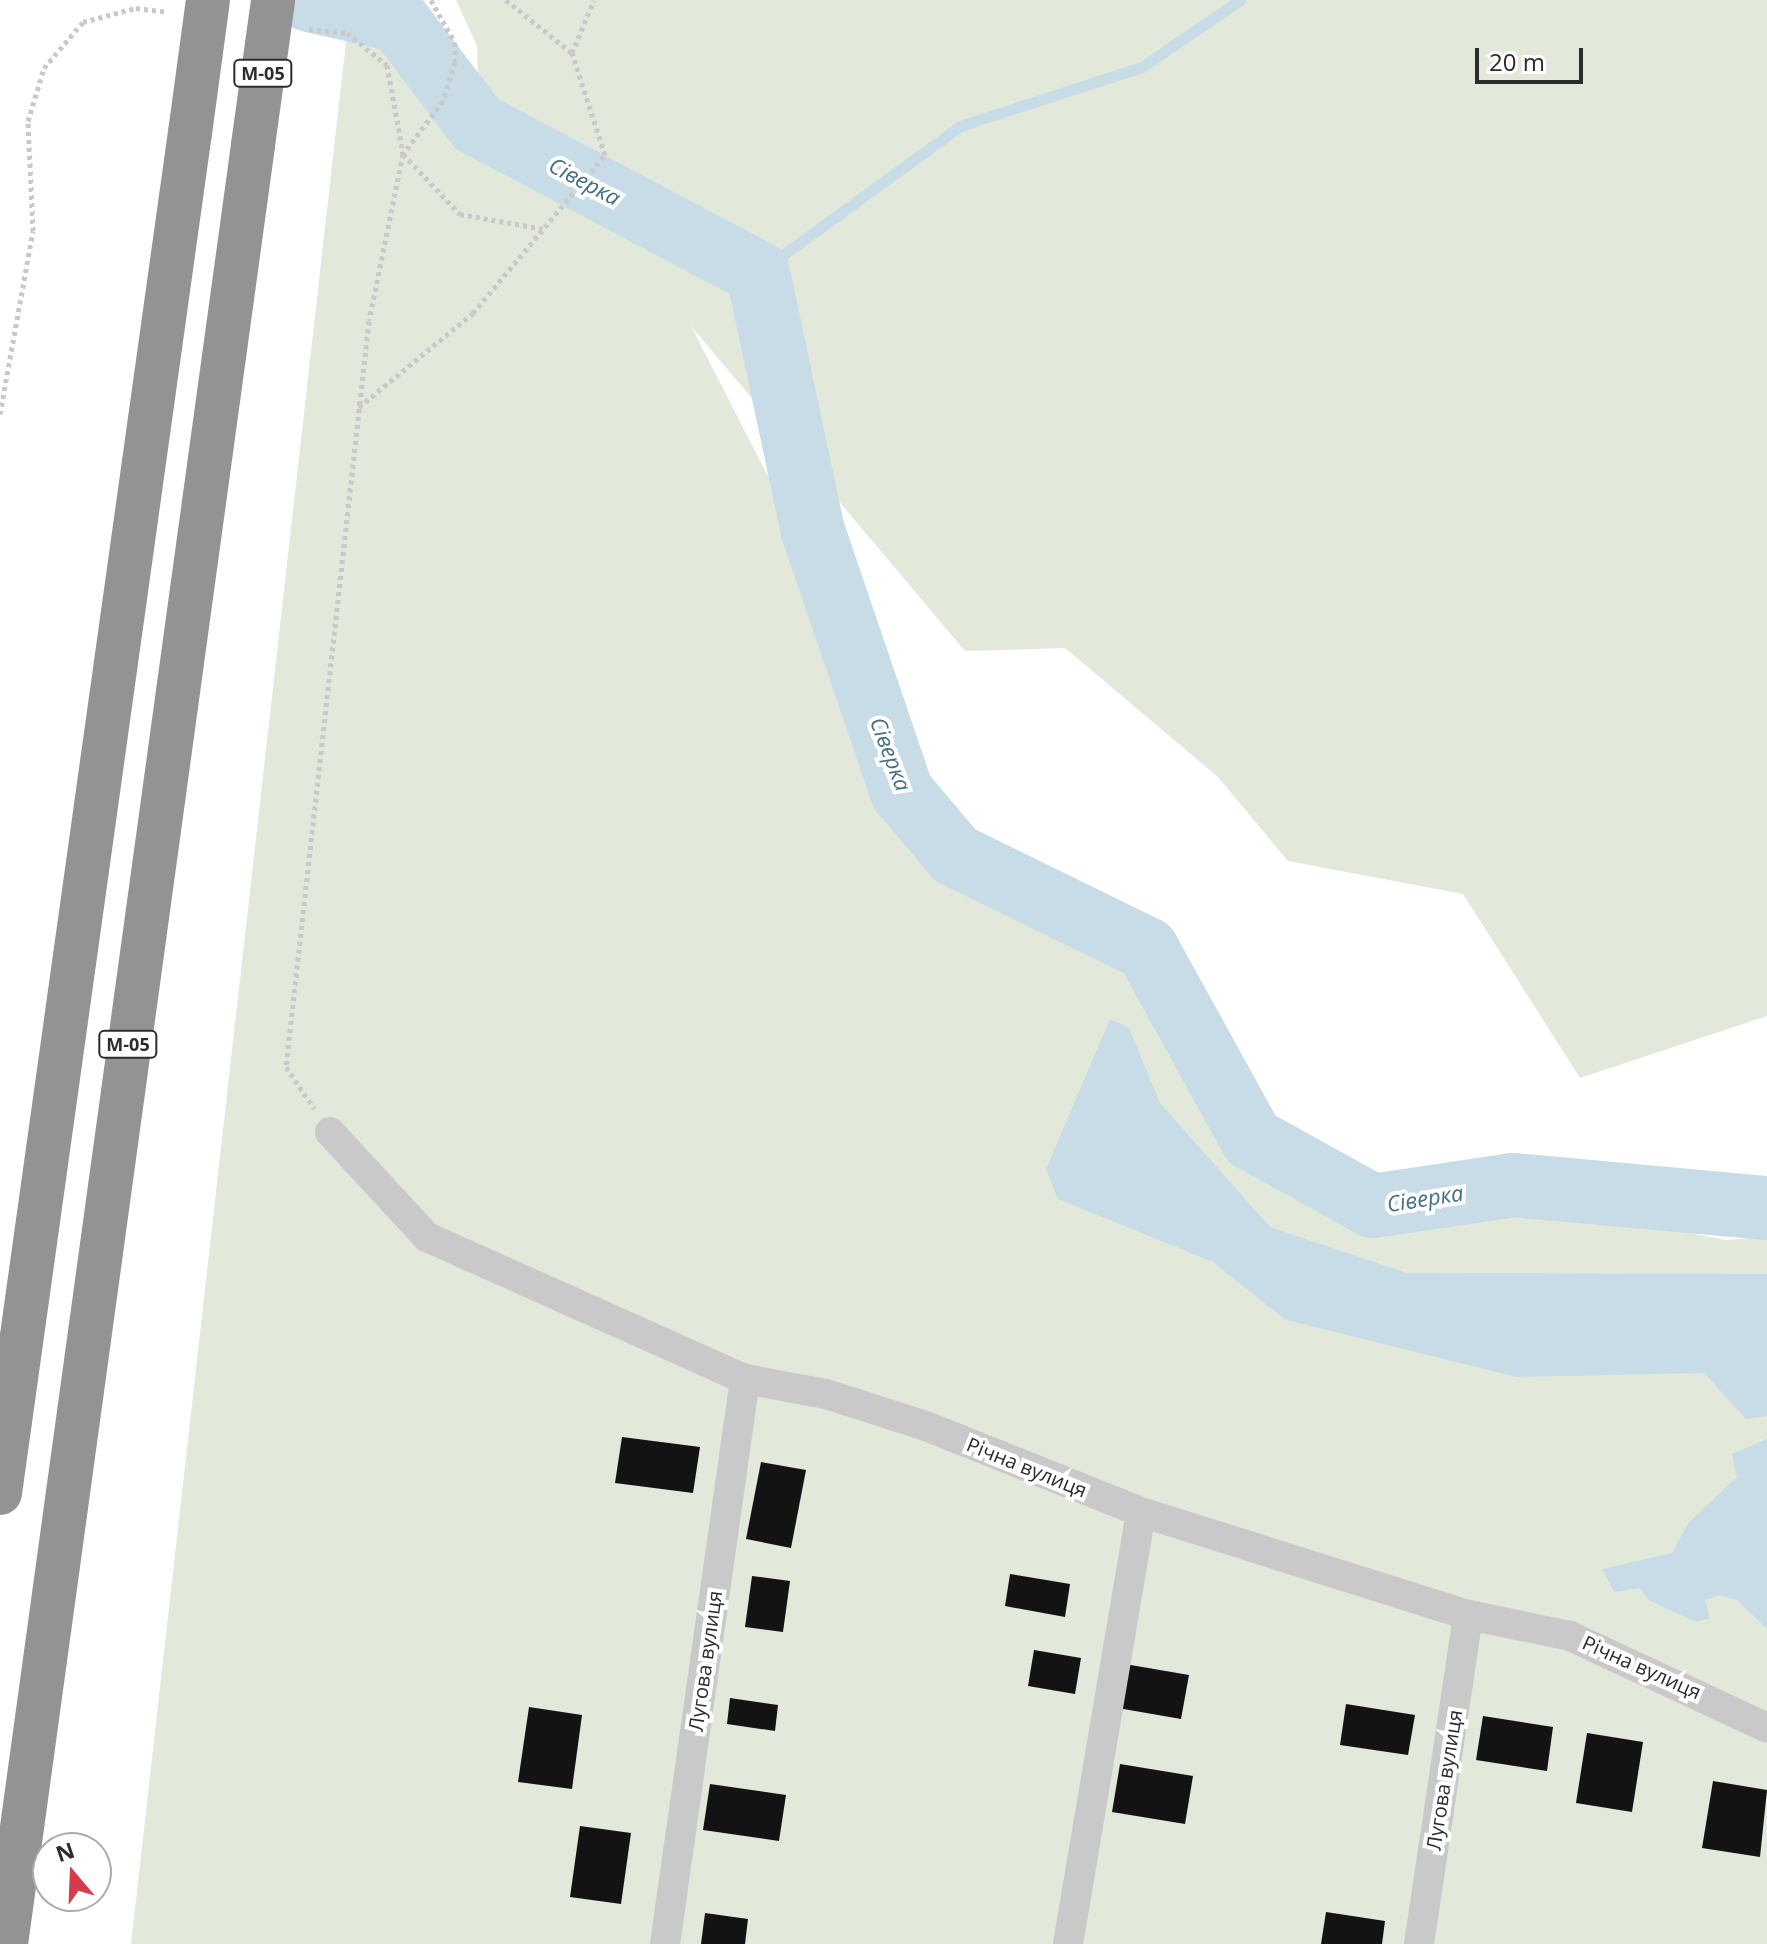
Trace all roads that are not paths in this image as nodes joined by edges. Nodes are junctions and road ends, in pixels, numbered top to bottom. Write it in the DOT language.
graph roads {
  1 [pos="208,0"];
  2 [pos="273,0"];
  3 [pos="330,1132"];
  4 [pos="745,1379"];
  5 [pos="0,1493"];
  6 [pos="1141,1512"];
  7 [pos="1468,1615"];
  8 [pos="1767,1728"];
  9 [pos="6,1944"];
  10 [pos="665,1944"];
  11 [pos="1068,1944"];
  12 [pos="1419,1944"];
  1 -- 5 [label="highway, bridge"];
  2 -- 9 [label="highway, М-05, bridge"];
  3 -- 4 [label="street, Річна вулиця"];
  4 -- 6 [label="street, Річна вулиця"];
  4 -- 10 [label="street, Лугова вулиця"];
  6 -- 7 [label="street, Річна вулиця"];
  6 -- 11 [label="street"];
  7 -- 8 [label="street, Річна вулиця"];
  7 -- 12 [label="street, Лугова вулиця"];
}
